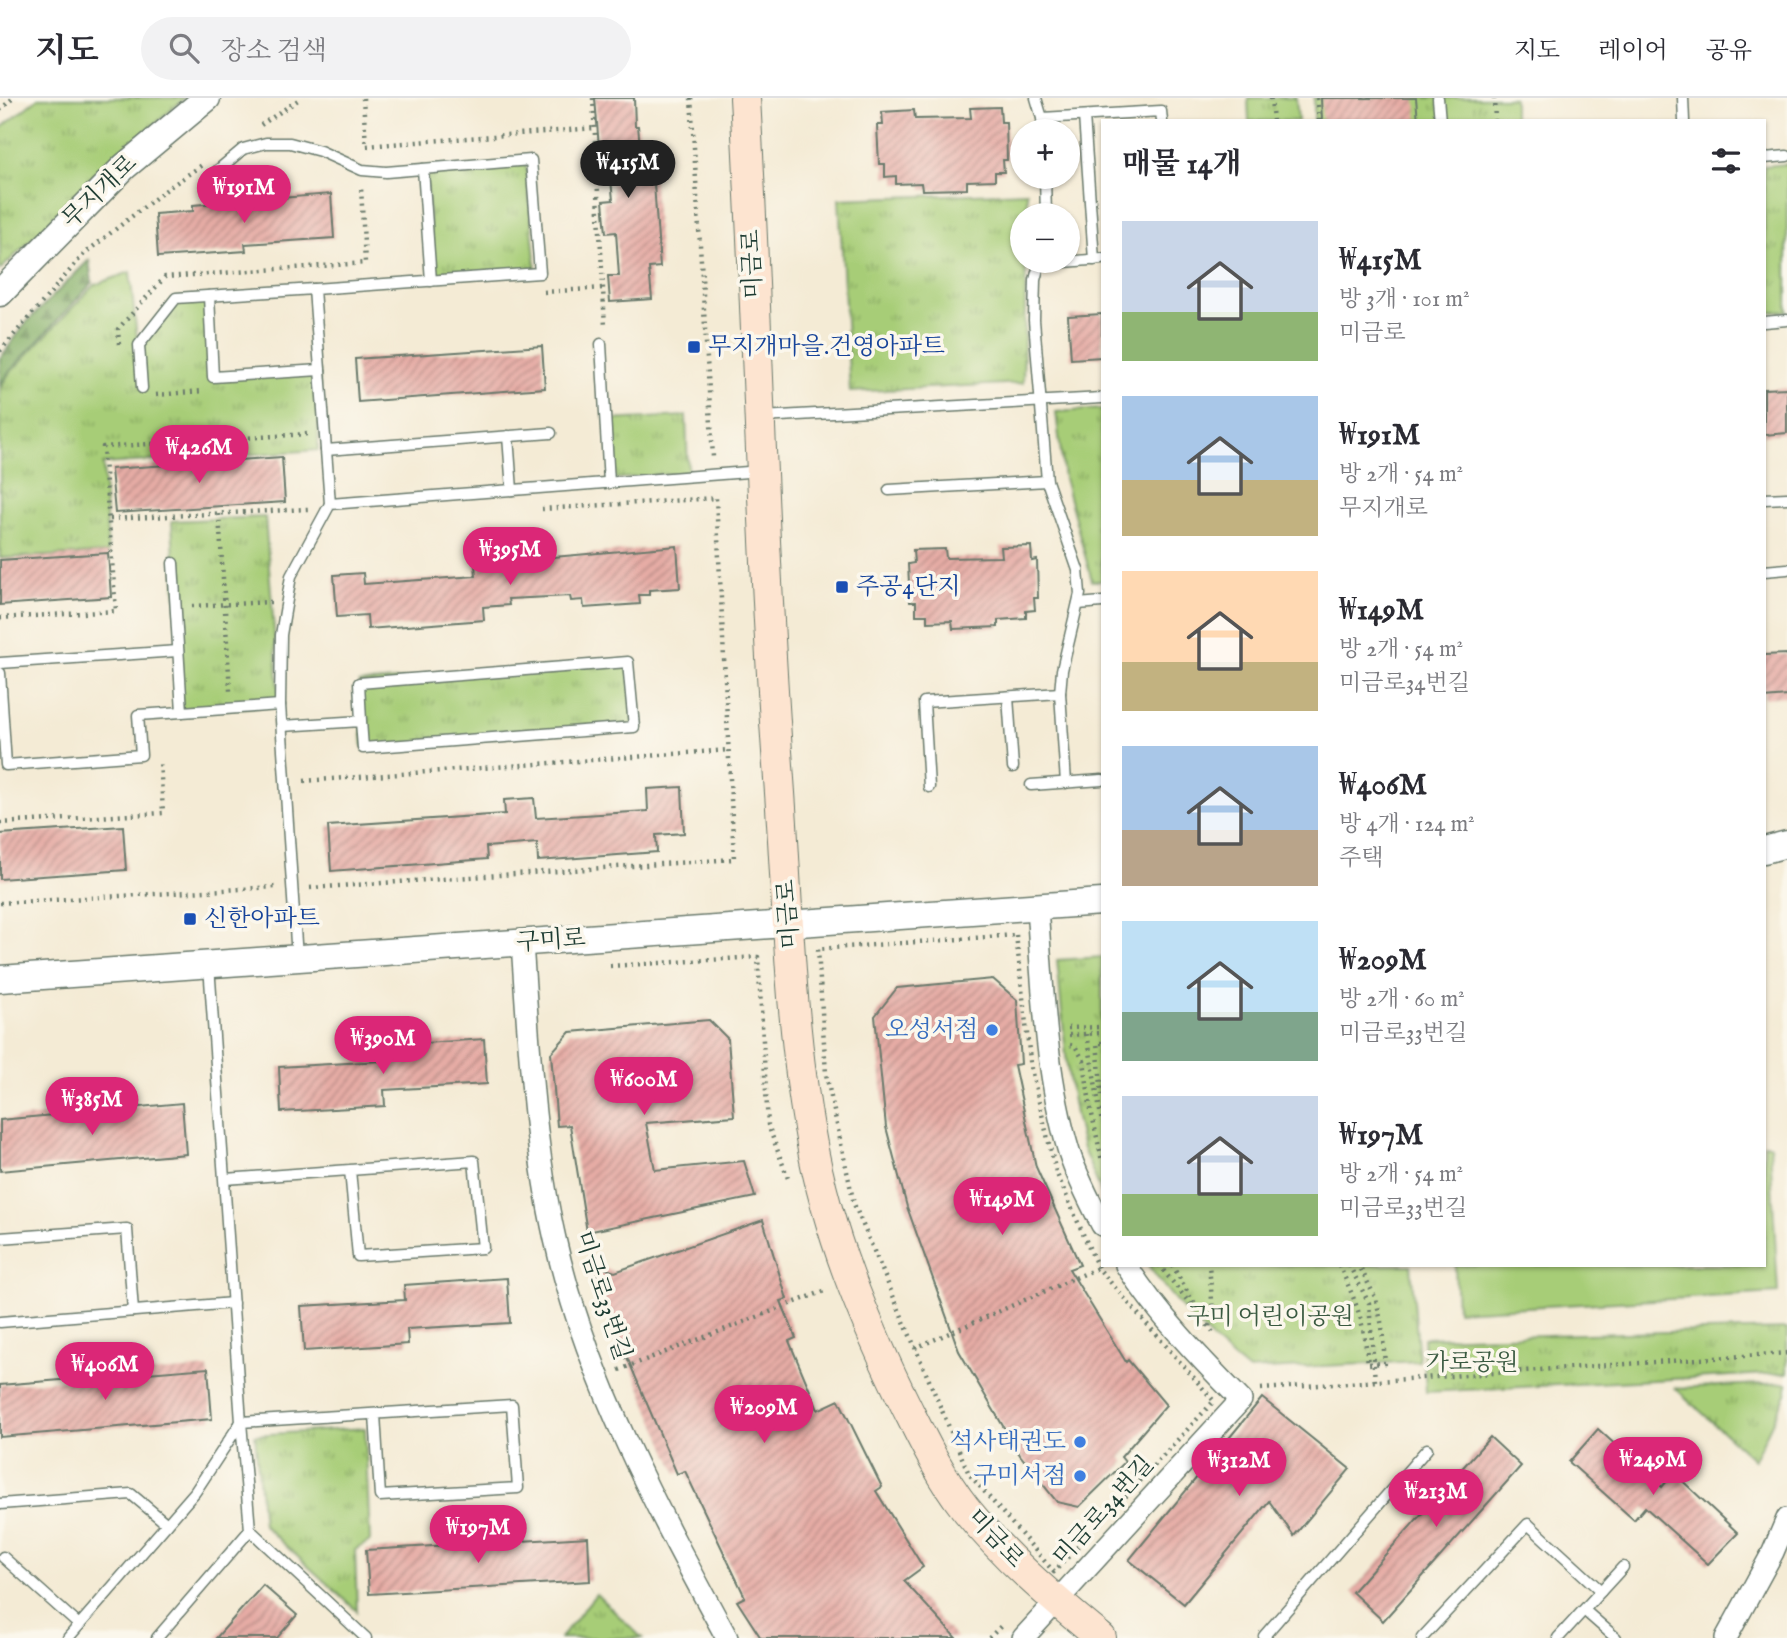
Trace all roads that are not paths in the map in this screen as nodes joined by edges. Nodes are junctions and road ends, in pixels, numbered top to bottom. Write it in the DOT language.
graph roads {
  1 [pos="207,98"];
  2 [pos="745,98"];
  3 [pos="1036,98"];
  4 [pos="1438,98"];
  5 [pos="1683,98"];
  6 [pos="1084,116"];
  7 [pos="1042,118"];
  8 [pos="1162,119"];
  9 [pos="1440,119"];
  10 [pos="1684,119"];
  11 [pos="1787,156"];
  12 [pos="1766,158"];
  13 [pos="423,169"];
  14 [pos="218,170"];
  15 [pos="1098,259"];
  16 [pos="1080,260"];
  17 [pos="1038,273"];
  18 [pos="430,281"];
  19 [pos="314,289"];
  20 [pos="0,293"];
  21 [pos="209,296"];
  22 [pos="1787,320"];
  23 [pos="1766,322"];
  24 [pos="603,339"];
  25 [pos="320,370"];
  26 [pos="147,392"];
  27 [pos="1101,398"];
  28 [pos="1041,402"];
  29 [pos="759,417"];
  30 [pos="551,433"];
  31 [pos="508,436"];
  32 [pos="326,450"];
  33 [pos="761,471"];
  34 [pos="1047,481"];
  35 [pos="609,483"];
  36 [pos="512,490"];
  37 [pos="889,490"];
  38 [pos="1787,498"];
  39 [pos="1766,499"];
  40 [pos="330,504"];
  41 [pos="173,562"];
  42 [pos="1787,569"];
  43 [pos="1766,571"];
  44 [pos="1101,602"];
  45 [pos="1078,604"];
  46 [pos="178,651"];
  47 [pos="0,663"];
  48 [pos="0,673"];
  49 [pos="1060,693"];
  50 [pos="1008,697"];
  51 [pos="280,705"];
  52 [pos="182,712"];
  53 [pos="361,720"];
  54 [pos="282,726"];
  55 [pos="1013,766"];
  56 [pos="1101,780"];
  57 [pos="1066,783"];
  58 [pos="1031,785"];
  59 [pos="929,787"];
  60 [pos="1787,845"];
  61 [pos="1766,850"];
  62 [pos="1101,902"];
  63 [pos="1037,907"];
  64 [pos="789,924"];
  65 [pos="522,943"];
  66 [pos="297,958"];
  67 [pos="209,965"];
  68 [pos="0,979"];
  69 [pos="350,1170"];
  70 [pos="225,1179"];
  71 [pos="1101,1224"];
  72 [pos="0,1237"];
  73 [pos="1127,1267"];
  74 [pos="233,1303"];
  75 [pos="133,1311"];
  76 [pos="0,1322"];
  77 [pos="374,1414"];
  78 [pos="241,1422"];
  79 [pos="1427,1449"];
  80 [pos="0,1504"];
  81 [pos="1787,1519"];
  82 [pos="167,1524"];
  83 [pos="250,1530"];
  84 [pos="3,1558"];
  85 [pos="1623,1567"];
  86 [pos="1601,1591"];
  87 [pos="1057,1602"];
  88 [pos="1584,1611"];
  89 [pos="79,1625"];
  90 [pos="358,1635"];
  91 [pos="68,1638"];
  92 [pos="157,1638"];
  93 [pos="727,1638"];
  94 [pos="1023,1638"];
  95 [pos="1101,1638"];
  96 [pos="1266,1638"];
  97 [pos="1422,1638"];
  98 [pos="1558,1638"];
  99 [pos="1616,1638"];
  100 [pos="1726,1638"];
  1 -- 20 [label="street, 무지개로"];
  2 -- 29 [label="main road, 미금로"];
  3 -- 7 [label="lane"];
  4 -- 9 [label="lane"];
  5 -- 10 [label="lane"];
  6 -- 7 [label="lane"];
  6 -- 8 [label="lane"];
  6 -- 15 [label="lane"];
  11 -- 12 [label="lane"];
  13 -- 14 [label="lane"];
  13 -- 18 [label="lane"];
  13 -- 18 [label="lane"];
  15 -- 16 [label="lane"];
  17 -- 28 [label="lane"];
  18 -- 19 [label="lane"];
  19 -- 21 [label="lane"];
  19 -- 25 [label="lane"];
  21 -- 25 [label="lane"];
  21 -- 26 [label="lane"];
  22 -- 23 [label="lane"];
  24 -- 35 [label="lane"];
  25 -- 32 [label="lane"];
  27 -- 28 [label="lane"];
  28 -- 29 [label="lane"];
  28 -- 34 [label="lane"];
  29 -- 33 [label="main road, 미금로"];
  30 -- 31 [label="lane"];
  31 -- 32 [label="lane"];
  31 -- 36 [label="lane"];
  32 -- 40 [label="lane"];
  33 -- 35 [label="lane"];
  33 -- 64 [label="main road, 미금로"];
  34 -- 37 [label="lane"];
  34 -- 45 [label="lane"];
  35 -- 36 [label="lane"];
  36 -- 40 [label="lane"];
  38 -- 39 [label="lane"];
  40 -- 51 [label="lane"];
  41 -- 46 [label="lane"];
  42 -- 43 [label="lane"];
  44 -- 45 [label="lane"];
  45 -- 49 [label="lane"];
  46 -- 47 [label="lane"];
  46 -- 52 [label="lane"];
  48 -- 52 [label="lane"];
  49 -- 50 [label="lane"];
  49 -- 57 [label="lane"];
  50 -- 55 [label="lane"];
  50 -- 59 [label="lane"];
  51 -- 52 [label="lane"];
  51 -- 54 [label="lane"];
  53 -- 53 [label="lane"];
  53 -- 54 [label="lane"];
  54 -- 66 [label="lane"];
  56 -- 57 [label="lane"];
  57 -- 58 [label="lane"];
  60 -- 61 [label="street"];
  62 -- 63 [label="street, 구미로"];
  63 -- 64 [label="street, 구미로"];
  63 -- 71 [label="street"];
  64 -- 65 [label="street, 구미로"];
  64 -- 87 [label="main road, 미금로"];
  65 -- 66 [label="street, 구미로"];
  65 -- 93 [label="street, 미금로33번길"];
  66 -- 67 [label="street, 구미로"];
  67 -- 68 [label="street, 구미로"];
  67 -- 70 [label="lane"];
  69 -- 69 [label="lane"];
  69 -- 70 [label="lane"];
  70 -- 74 [label="lane"];
  72 -- 75 [label="lane"];
  73 -- 87 [label="street, 미금로34번길"];
  74 -- 75 [label="lane"];
  74 -- 78 [label="lane"];
  75 -- 76 [label="lane"];
  77 -- 77 [label="lane"];
  77 -- 78 [label="lane"];
  78 -- 82 [label="lane"];
  78 -- 83 [label="lane"];
  79 -- 96 [label="lane"];
  80 -- 82 [label="lane"];
  81 -- 100 [label="street"];
  82 -- 89 [label="lane"];
  83 -- 90 [label="lane"];
  83 -- 92 [label="lane"];
  84 -- 89 [label="lane"];
  85 -- 86 [label="lane"];
  86 -- 88 [label="lane"];
  86 -- 97 [label="lane"];
  87 -- 94 [label="street"];
  87 -- 95 [label="main road, 미금로"];
  88 -- 98 [label="lane"];
  88 -- 99 [label="lane"];
  89 -- 91 [label="lane"];
}
